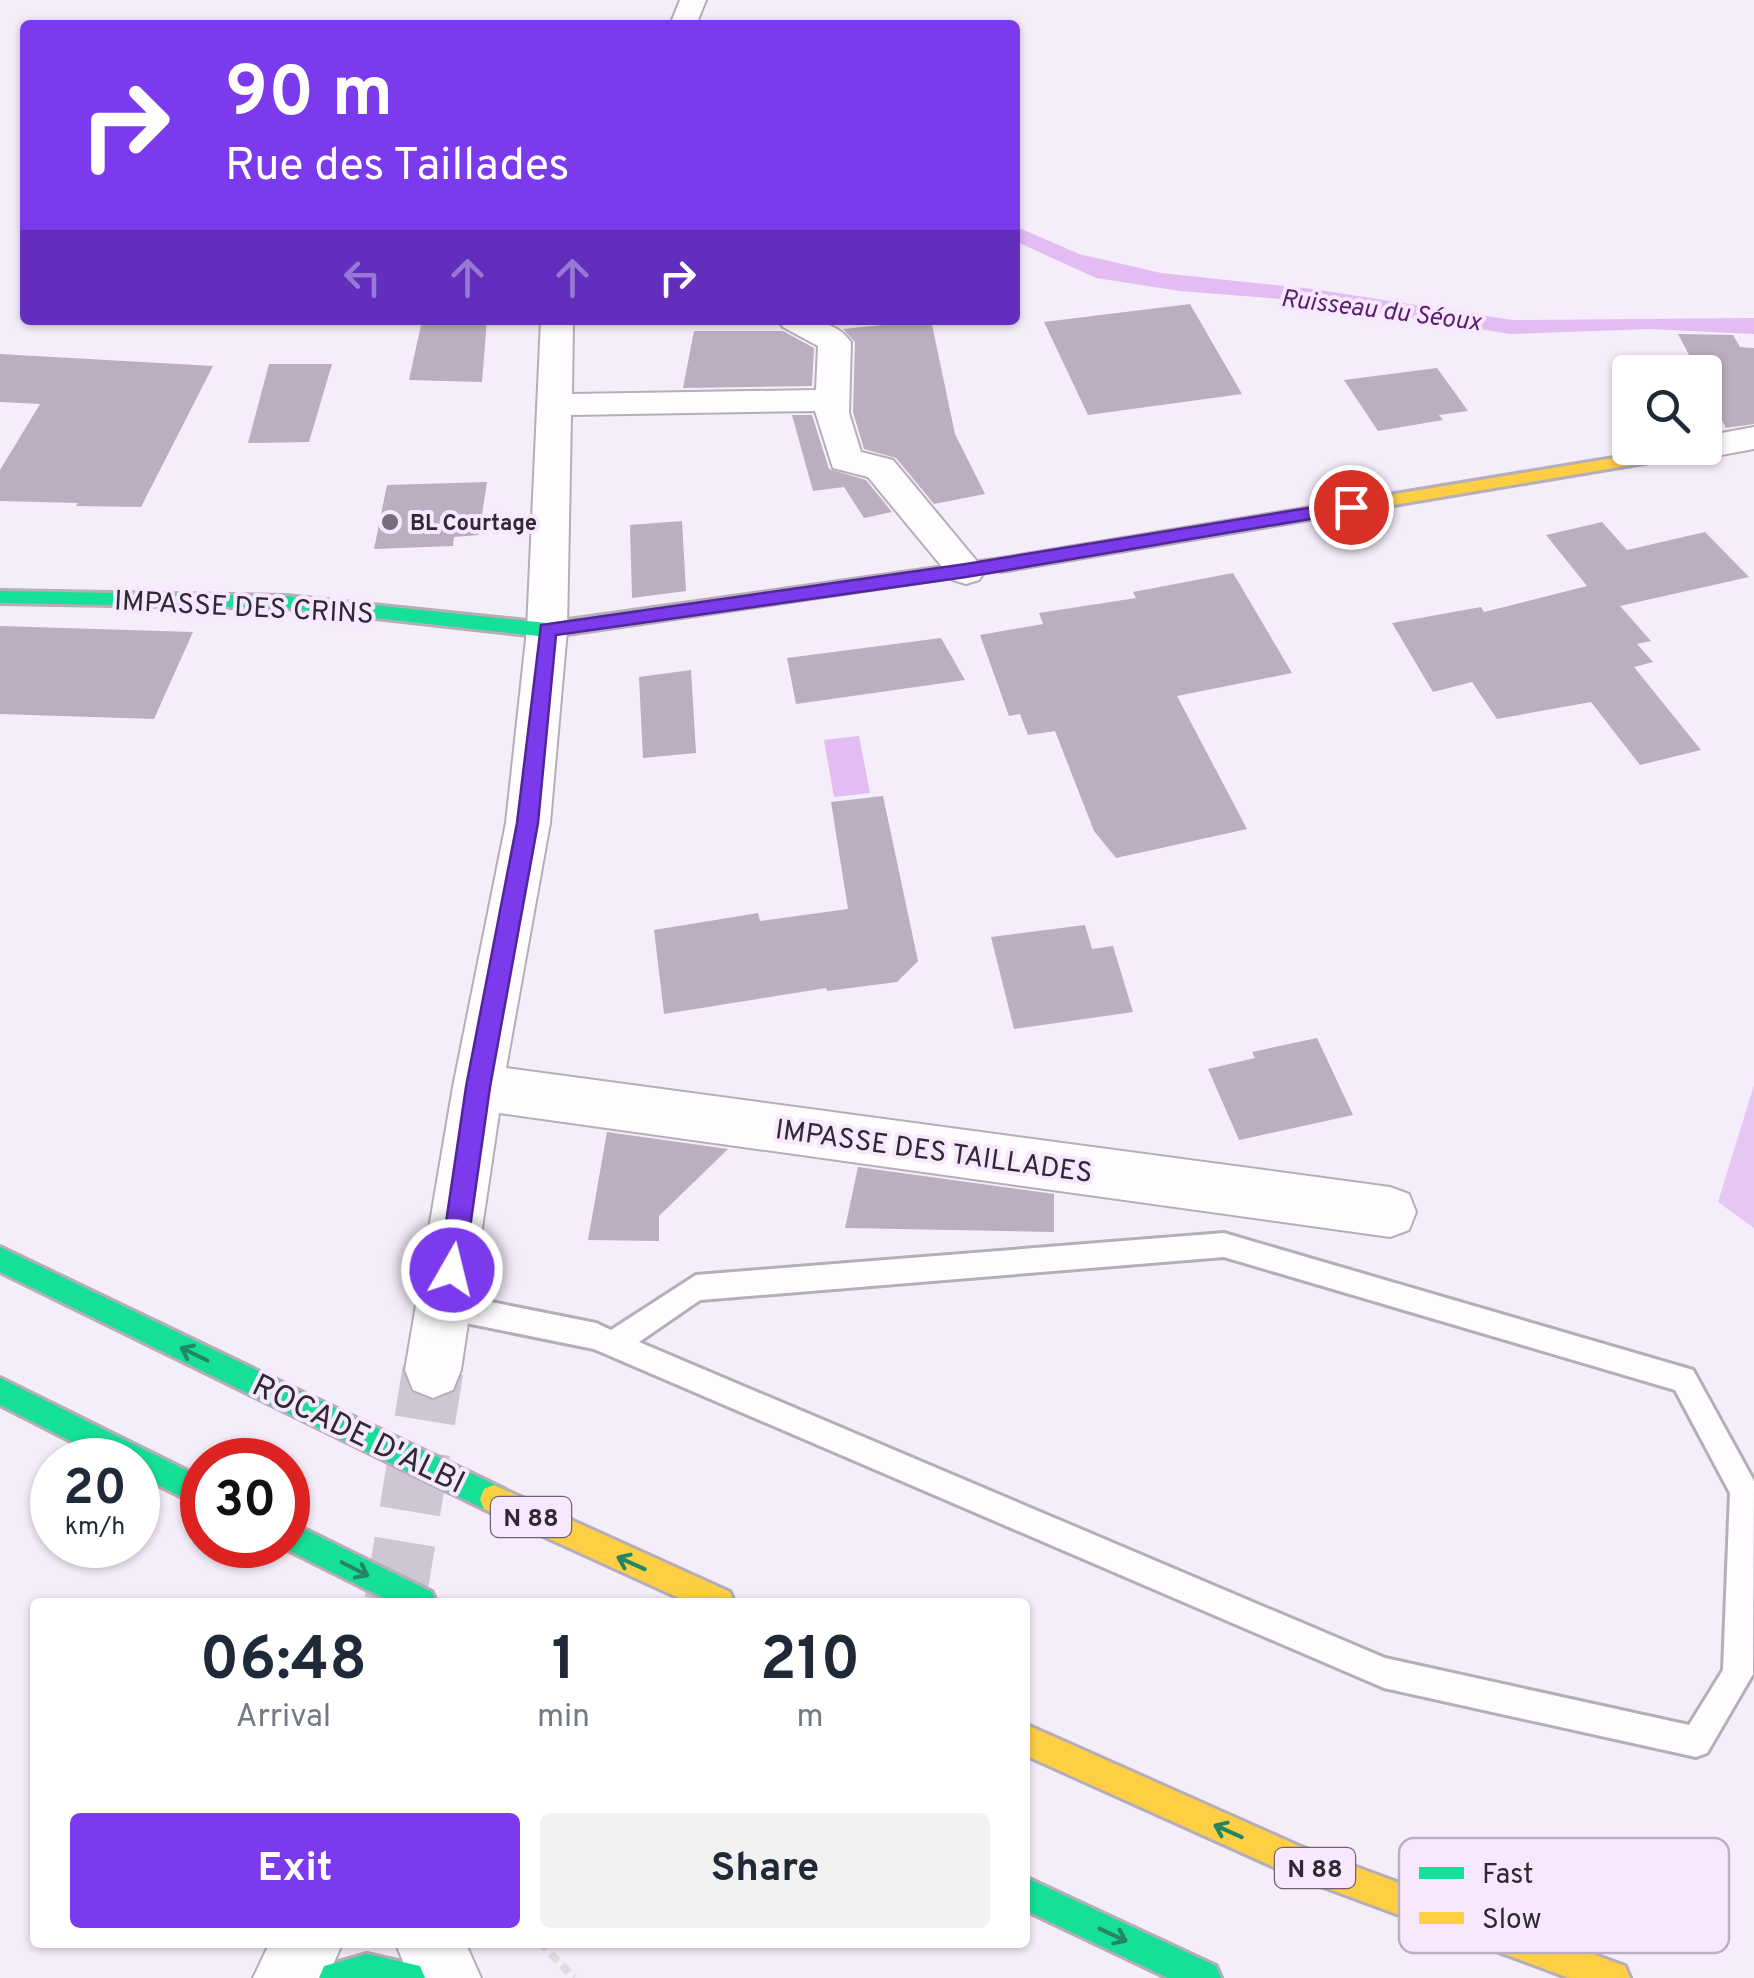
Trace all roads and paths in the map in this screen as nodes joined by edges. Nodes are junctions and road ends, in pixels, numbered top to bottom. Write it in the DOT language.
graph roads {
  1 [pos="556,325"];
  2 [pos="804,325"];
  3 [pos="833,400"];
  4 [pos="554,406"];
  5 [pos="1754,438"];
  6 [pos="1722,444"];
  7 [pos="1612,462"];
  8 [pos="966,571"];
  9 [pos="0,597"];
  10 [pos="547,630"];
  11 [pos="478,1087"];
  12 [pos="1390,1212"];
  13 [pos="0,1259"];
  14 [pos="446,1306"];
  15 [pos="613,1344"];
  16 [pos="433,1370"];
  17 [pos="0,1391"];
  18 [pos="93,1438"];
  19 [pos="310,1546"];
  20 [pos="414,1598"];
  21 [pos="711,1598"];
  22 [pos="1030,1741"];
  23 [pos="1030,1895"];
  24 [pos="1399,1899"];
  25 [pos="306,1948"];
  26 [pos="432,1948"];
  27 [pos="546,1948"];
  28 [pos="1545,1953"];
  29 [pos="288,1978"];
  30 [pos="336,1978"];
  31 [pos="408,1978"];
  32 [pos="446,1978"];
  33 [pos="574,1978"];
  34 [pos="1204,1978"];
  35 [pos="1613,1978"];
  1 -- 4 [label="street"];
  2 -- 3 [label="street"];
  3 -- 4 [label="street"];
  3 -- 8 [label="street"];
  4 -- 10 [label="street"];
  5 -- 6 [label="street"];
  7 -- 8 [label="main road, IMPASSE DES CRINS"];
  8 -- 10 [label="main road, IMPASSE DES CRINS"];
  9 -- 10 [label="main road, IMPASSE DES CRINS"];
  10 -- 11 [label="street"];
  11 -- 12 [label="street, IMPASSE DES TAILLADES"];
  11 -- 14 [label="street"];
  21 -- 13 [label="main road, ROCADE D'ALBI / N 88, one-way"];
  14 -- 15 [label="lane"];
  14 -- 16 [label="street"];
  15 -- 15 [label="lane"];
  17 -- 18 [label="main road"];
  19 -- 20 [label="main road, one-way"];
  24 -- 22 [label="main road, N 88, one-way"];
  23 -- 34 [label="main road, one-way"];
  25 -- 29 [label="street"];
  26 -- 32 [label="street"];
  27 -- 33 [label="path"];
  35 -- 28 [label="main road, N 88, one-way"];
  30 -- 31 [label="main road"];
}
